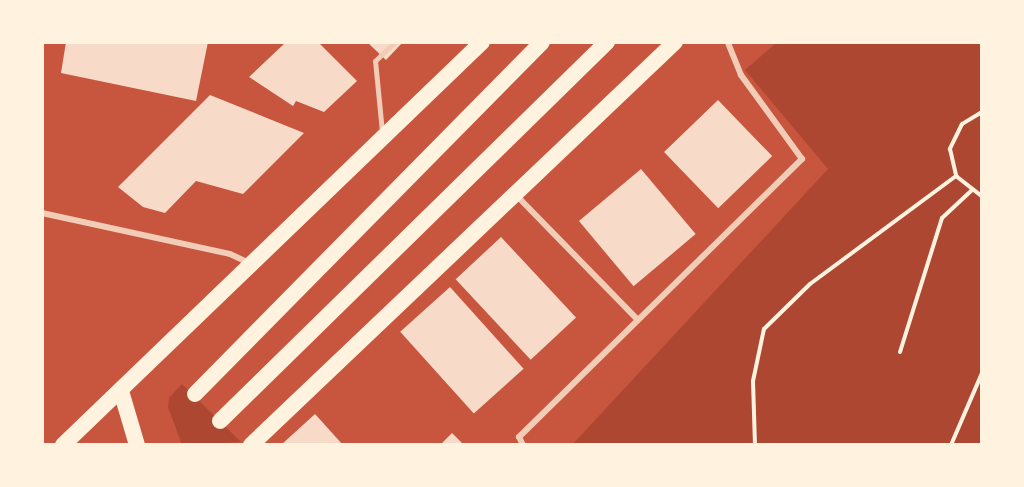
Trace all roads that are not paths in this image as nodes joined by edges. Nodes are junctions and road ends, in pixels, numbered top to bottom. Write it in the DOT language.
graph roads {
  1 [pos="395,42"];
  2 [pos="482,42"];
  3 [pos="542,42"];
  4 [pos="607,42"];
  5 [pos="675,42"];
  6 [pos="728,42"];
  7 [pos="383,139"];
  8 [pos="515,194"];
  9 [pos="42,213"];
  10 [pos="253,266"];
  11 [pos="638,320"];
  12 [pos="121,391"];
  13 [pos="195,394"];
  14 [pos="220,421"];
  15 [pos="63,445"];
  16 [pos="137,445"];
  17 [pos="251,445"];
  18 [pos="523,445"];
  1 -- 7 [label="lane"];
  2 -- 7 [label="highway"];
  3 -- 13 [label="highway"];
  4 -- 14 [label="highway"];
  5 -- 8 [label="highway"];
  6 -- 11 [label="street"];
  7 -- 10 [label="highway"];
  8 -- 11 [label="street"];
  8 -- 17 [label="highway"];
  9 -- 10 [label="street"];
  10 -- 12 [label="highway"];
  11 -- 18 [label="street"];
  12 -- 15 [label="highway"];
  12 -- 16 [label="highway"];
}
